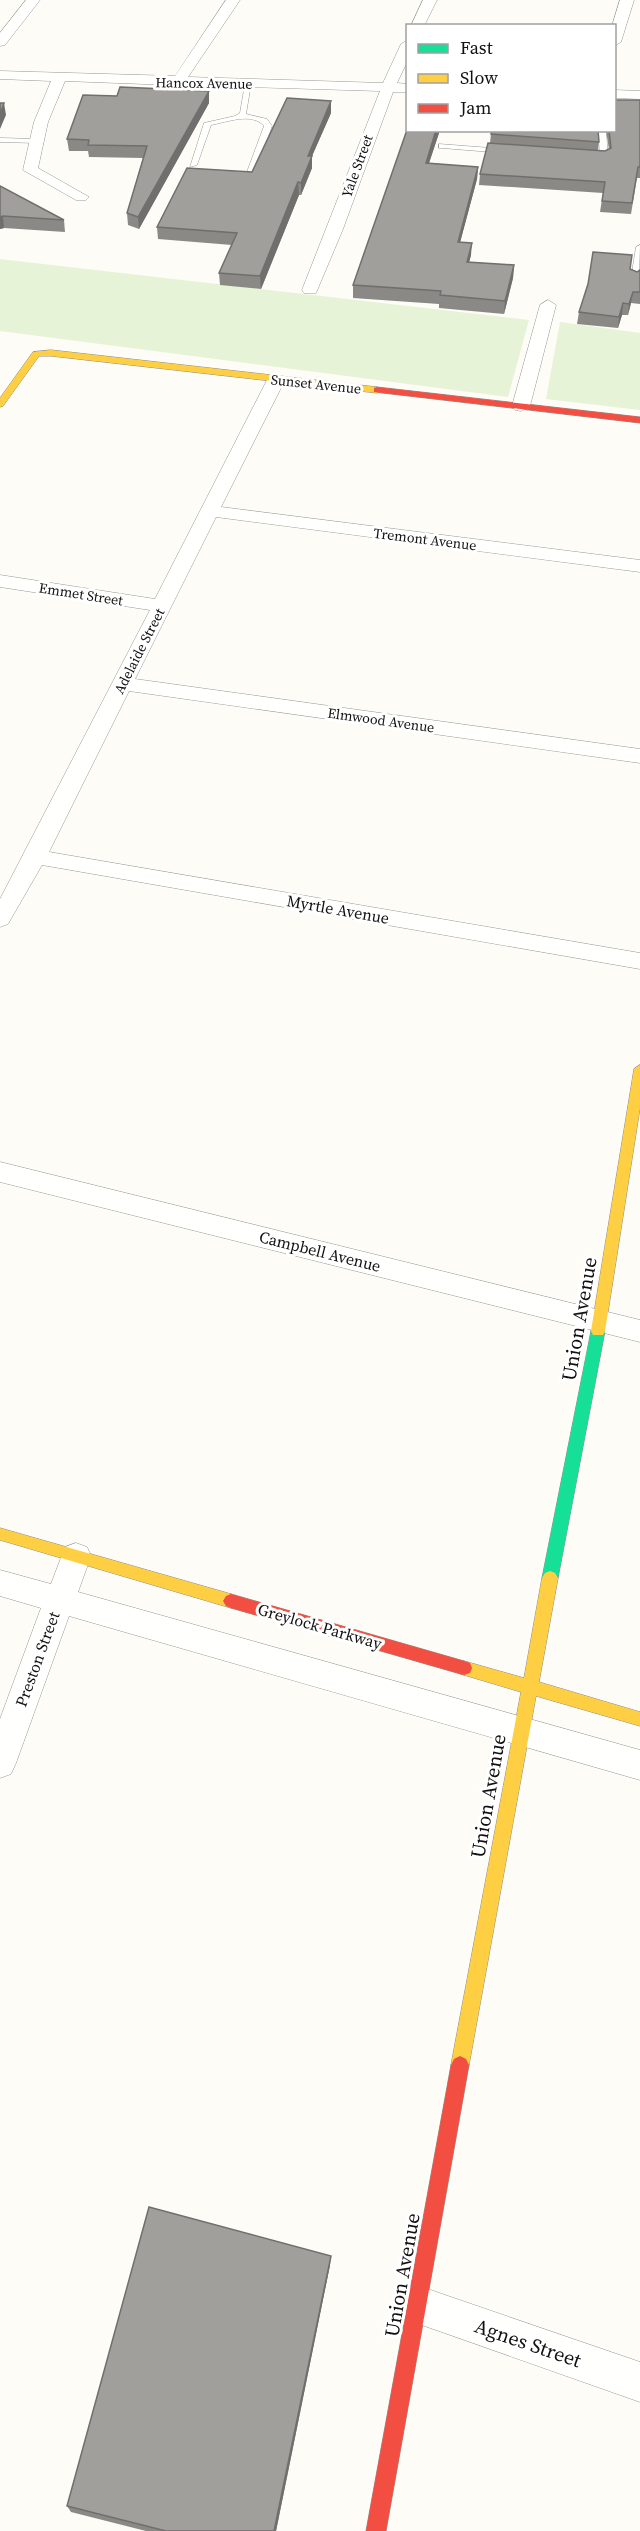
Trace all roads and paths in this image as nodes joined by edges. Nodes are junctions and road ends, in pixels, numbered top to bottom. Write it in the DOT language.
graph roads {
  1 [pos="33,0"];
  2 [pos="233,0"];
  3 [pos="430,0"];
  4 [pos="627,0"];
  5 [pos="418,24"];
  6 [pos="616,38"];
  7 [pos="0,42"];
  8 [pos="406,48"];
  9 [pos="0,75"];
  10 [pos="60,79"];
  11 [pos="177,83"];
  12 [pos="248,84"];
  13 [pos="386,87"];
  14 [pos="406,88"];
  15 [pos="616,94"];
  16 [pos="640,95"];
  17 [pos="242,115"];
  18 [pos="602,132"];
  19 [pos="0,140"];
  20 [pos="37,141"];
  21 [pos="442,146"];
  22 [pos="508,151"];
  23 [pos="580,156"];
  24 [pos="193,165"];
  25 [pos="248,180"];
  26 [pos="81,197"];
  27 [pos="640,247"];
  28 [pos="634,279"];
  29 [pos="310,290"];
  30 [pos="548,305"];
  31 [pos="276,380"];
  32 [pos="0,404"];
  33 [pos="521,406"];
  34 [pos="640,420"];
  35 [pos="211,511"];
  36 [pos="640,566"];
  37 [pos="0,581"];
  38 [pos="162,606"];
  39 [pos="123,684"];
  40 [pos="640,756"];
  41 [pos="35,857"];
  42 [pos="0,919"];
  43 [pos="640,961"];
  44 [pos="640,1069"];
  45 [pos="0,1172"];
  46 [pos="600,1321"];
  47 [pos="640,1331"];
  48 [pos="0,1534"];
  49 [pos="76,1556"];
  50 [pos="0,1583"];
  51 [pos="59,1600"];
  52 [pos="528,1687"];
  53 [pos="640,1719"];
  54 [pos="520,1729"];
  55 [pos="0,1763"];
  56 [pos="640,1765"];
  57 [pos="416,2304"];
  58 [pos="640,2382"];
  59 [pos="376,2531"];
  1 -- 7 [label="street"];
  2 -- 11 [label="street"];
  3 -- 5 [label="street"];
  4 -- 6 [label="street"];
  8 -- 13 [label="street, Yale Street"];
  9 -- 10 [label="street, Hancox Avenue"];
  10 -- 11 [label="street, Hancox Avenue"];
  10 -- 20 [label="street"];
  11 -- 12 [label="street, Hancox Avenue"];
  12 -- 13 [label="street, Hancox Avenue"];
  12 -- 17 [label="lane"];
  13 -- 14 [label="street, Hancox Avenue"];
  13 -- 29 [label="street, Yale Street"];
  15 -- 16 [label="street"];
  17 -- 24 [label="lane"];
  17 -- 25 [label="lane"];
  18 -- 23 [label="lane"];
  19 -- 20 [label="lane"];
  20 -- 26 [label="street"];
  21 -- 22 [label="lane"];
  27 -- 28 [label="lane"];
  30 -- 33 [label="street"];
  31 -- 32 [label="street, Sunset Avenue"];
  31 -- 33 [label="street, Sunset Avenue"];
  31 -- 35 [label="street, Adelaide Street"];
  33 -- 34 [label="street, Sunset Avenue"];
  35 -- 36 [label="street, Tremont Avenue"];
  35 -- 38 [label="street, Adelaide Street"];
  37 -- 38 [label="street, Emmet Street"];
  38 -- 39 [label="street, Adelaide Street"];
  39 -- 40 [label="street, Elmwood Avenue"];
  39 -- 41 [label="street, Adelaide Street"];
  41 -- 42 [label="street, Adelaide Street"];
  41 -- 43 [label="street, Myrtle Avenue"];
  44 -- 46 [label="street, Union Avenue"];
  45 -- 46 [label="street, Campbell Avenue"];
  46 -- 47 [label="street, Campbell Avenue"];
  46 -- 52 [label="street, Union Avenue"];
  48 -- 49 [label="street, Greylock Parkway"];
  49 -- 51 [label="street, Preston Street"];
  49 -- 52 [label="street, Greylock Parkway"];
  50 -- 51 [label="street"];
  51 -- 54 [label="street"];
  51 -- 55 [label="street, Preston Street"];
  52 -- 53 [label="street, Greylock Parkway"];
  52 -- 54 [label="street, Union Avenue"];
  54 -- 56 [label="street"];
  54 -- 57 [label="street, Union Avenue"];
  57 -- 58 [label="street, Agnes Street"];
  57 -- 59 [label="street, Union Avenue"];
}
